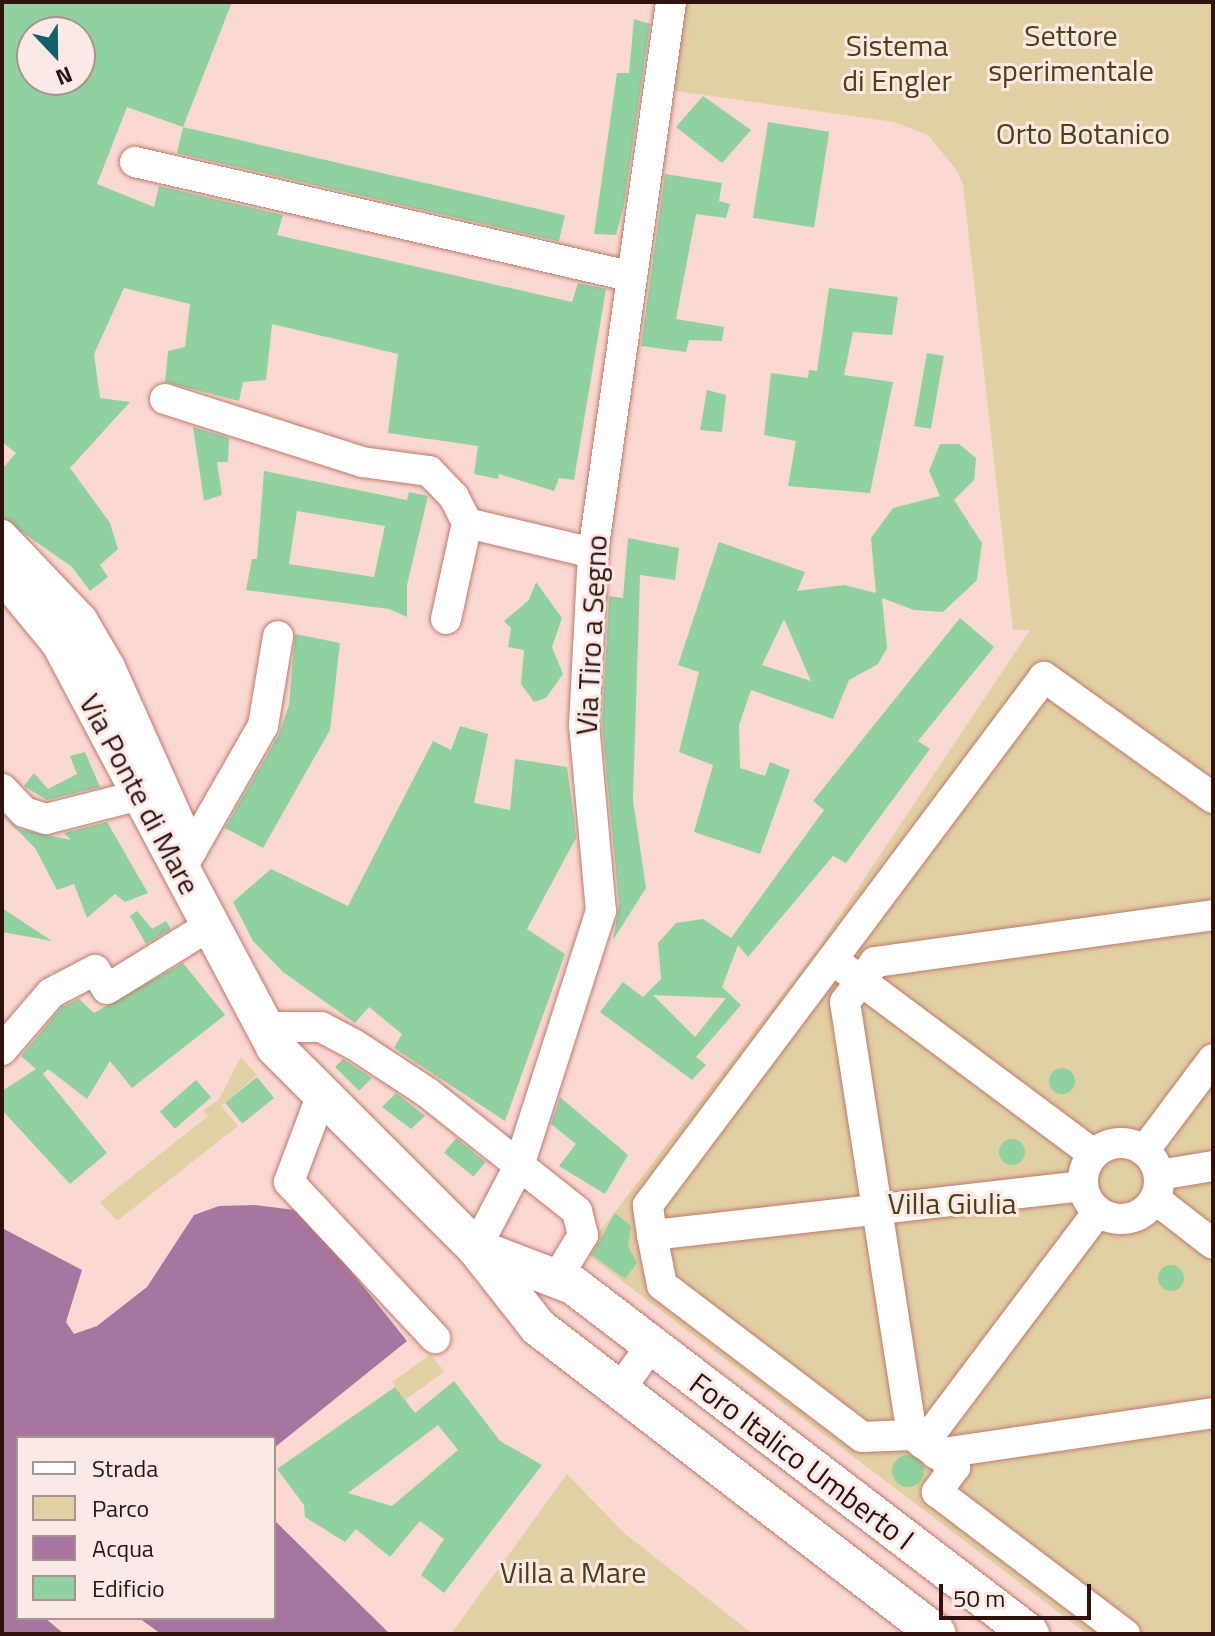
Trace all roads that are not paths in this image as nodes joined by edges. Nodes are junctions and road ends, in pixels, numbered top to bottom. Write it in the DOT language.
graph roads {
  1 [pos="671,2"];
  2 [pos="135,162"];
  3 [pos="629,276"];
  4 [pos="165,399"];
  5 [pos="467,523"];
  6 [pos="2,535"];
  7 [pos="593,553"];
  8 [pos="2,572"];
  9 [pos="446,619"];
  10 [pos="278,636"];
  11 [pos="2,789"];
  12 [pos="140,795"];
  13 [pos="1213,798"];
  14 [pos="186,860"];
  15 [pos="1213,915"];
  16 [pos="209,926"];
  17 [pos="833,960"];
  18 [pos="862,981"];
  19 [pos="262,1027"];
  20 [pos="2,1050"];
  21 [pos="1213,1059"];
  22 [pos="322,1094"];
  23 [pos="1093,1154"];
  24 [pos="519,1166"];
  25 [pos="1213,1166"];
  26 [pos="1153,1175"];
  27 [pos="1083,1186"];
  28 [pos="874,1208"];
  29 [pos="1098,1212"];
  30 [pos="652,1235"];
  31 [pos="1213,1244"];
  32 [pos="476,1248"];
  33 [pos="557,1278"];
  34 [pos="435,1338"];
  35 [pos="651,1346"];
  36 [pos="620,1389"];
  37 [pos="1213,1413"];
  38 [pos="924,1444"];
  39 [pos="937,1634"];
  40 [pos="1030,1634"];
  41 [pos="1125,1634"];
  1 -- 3 [label="street, Via Tiro a Segno"];
  2 -- 3 [label="street"];
  3 -- 7 [label="street, Via Tiro a Segno"];
  4 -- 5 [label="street"];
  5 -- 7 [label="street"];
  5 -- 9 [label="street"];
  6 -- 14 [label="street"];
  7 -- 24 [label="street, Via Tiro a Segno"];
  8 -- 12 [label="main road, Via Ponte di Mare"];
  10 -- 14 [label="street"];
  11 -- 12 [label="street"];
  12 -- 14 [label="main road, Via Ponte di Mare"];
  13 -- 17 [label="street"];
  14 -- 16 [label="main road, Via Ponte di Mare"];
  15 -- 18 [label="street"];
  16 -- 19 [label="main road, Via Ponte di Mare"];
  16 -- 20 [label="street"];
  17 -- 18 [label="street"];
  17 -- 30 [label="street"];
  18 -- 23 [label="street"];
  18 -- 28 [label="street"];
  19 -- 22 [label="main road, Via Ponte di Mare"];
  19 -- 24 [label="street"];
  21 -- 26 [label="street"];
  22 -- 32 [label="main road, Via Ponte di Mare"];
  22 -- 34 [label="street"];
  23 -- 26 [label="street"];
  23 -- 27 [label="street"];
  24 -- 32 [label="street, Via Tiro a Segno"];
  24 -- 33 [label="street"];
  25 -- 26 [label="street"];
  26 -- 29 [label="street"];
  26 -- 31 [label="street"];
  27 -- 28 [label="street"];
  27 -- 29 [label="street"];
  28 -- 30 [label="street"];
  28 -- 38 [label="street"];
  29 -- 38 [label="street"];
  30 -- 38 [label="street"];
  32 -- 33 [label="main road, Foro Italico Umberto I"];
  32 -- 36 [label="main road, Foro Italico Umberto I"];
  33 -- 35 [label="main road, Foro Italico Umberto I"];
  35 -- 36 [label="street"];
  35 -- 40 [label="main road, Foro Italico Umberto I"];
  36 -- 39 [label="main road, Foro Italico Umberto I"];
  37 -- 38 [label="street"];
  38 -- 41 [label="street"];
}
